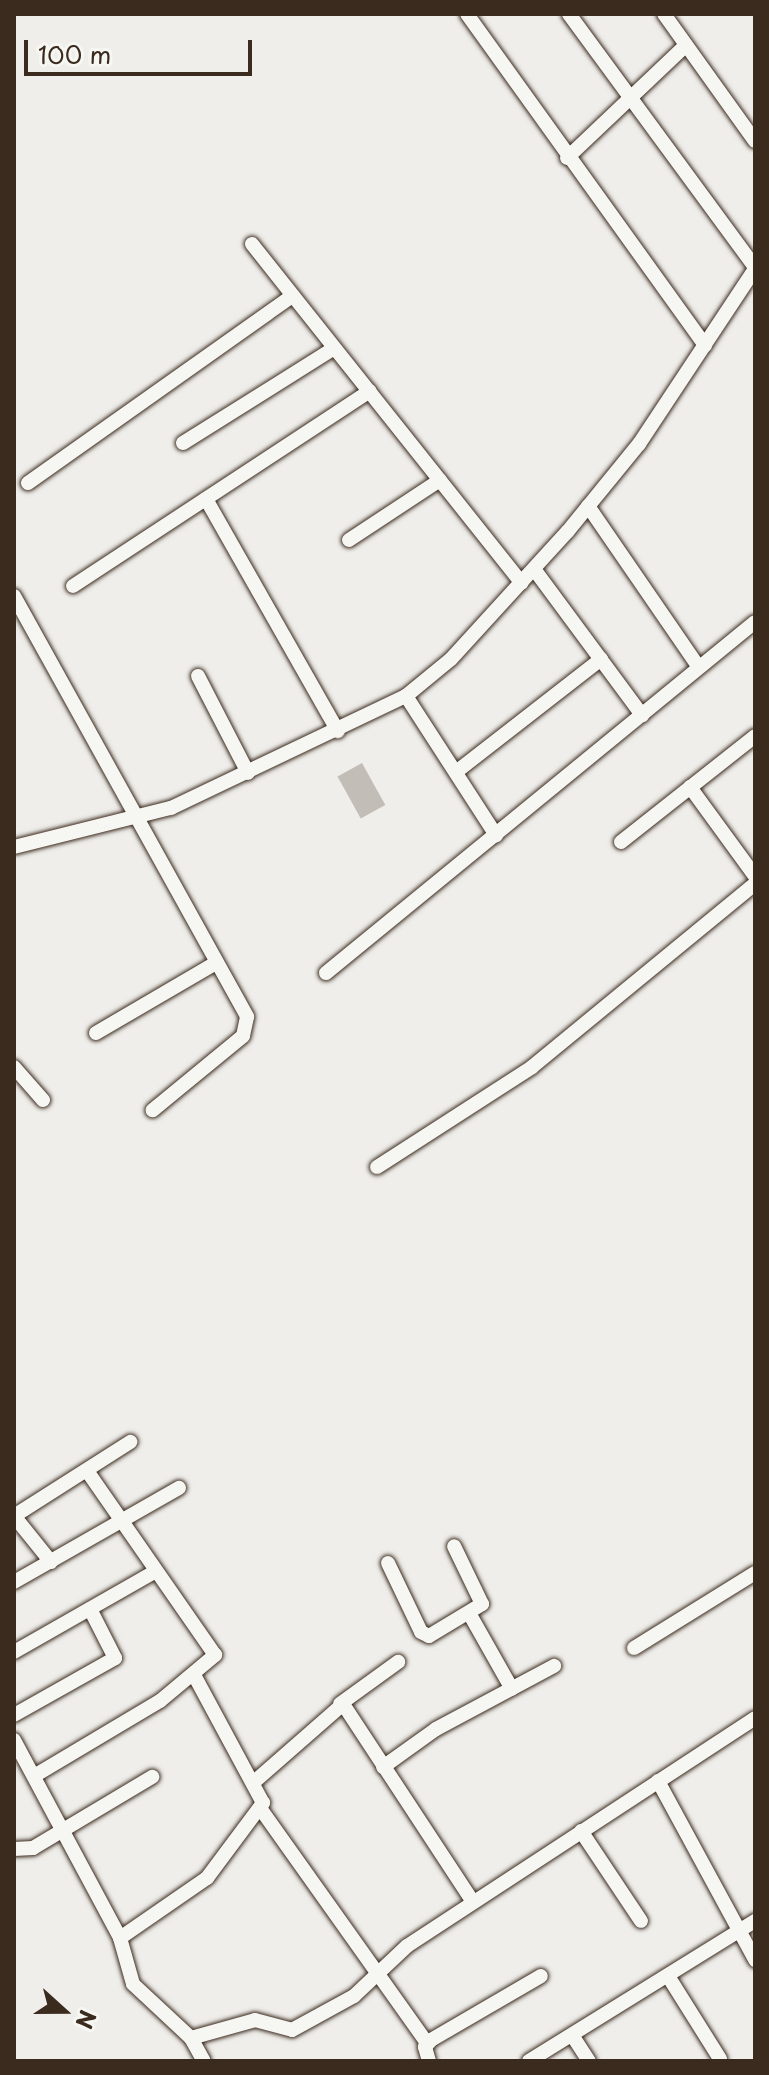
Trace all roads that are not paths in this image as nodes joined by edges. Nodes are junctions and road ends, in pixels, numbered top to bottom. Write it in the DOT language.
graph roads {
  1 [pos="467,14"];
  2 [pos="569,14"];
  3 [pos="664,14"];
  4 [pos="686,45"];
  5 [pos="630,97"];
  6 [pos="755,141"];
  7 [pos="567,158"];
  8 [pos="252,244"];
  9 [pos="755,268"];
  10 [pos="292,296"];
  11 [pos="705,345"];
  12 [pos="333,349"];
  13 [pos="370,391"];
  14 [pos="183,443"];
  15 [pos="440,480"];
  16 [pos="28,483"];
  17 [pos="206,499"];
  18 [pos="588,506"];
  19 [pos="349,540"];
  20 [pos="534,569"];
  21 [pos="522,583"];
  22 [pos="73,586"];
  23 [pos="14,596"];
  24 [pos="755,622"];
  25 [pos="601,659"];
  26 [pos="698,666"];
  27 [pos="198,676"];
  28 [pos="406,696"];
  29 [pos="642,715"];
  30 [pos="338,731"];
  31 [pos="755,736"];
  32 [pos="456,772"];
  33 [pos="248,773"];
  34 [pos="690,787"];
  35 [pos="135,816"];
  36 [pos="496,835"];
  37 [pos="621,842"];
  38 [pos="14,847"];
  39 [pos="755,876"];
  40 [pos="755,884"];
  41 [pos="214,964"];
  42 [pos="326,973"];
  43 [pos="96,1033"];
  44 [pos="14,1067"];
  45 [pos="43,1100"];
  46 [pos="153,1110"];
  47 [pos="377,1167"];
  48 [pos="130,1442"];
  49 [pos="87,1471"];
  50 [pos="179,1488"];
  51 [pos="14,1516"];
  52 [pos="120,1521"];
  53 [pos="454,1546"];
  54 [pos="51,1562"];
  55 [pos="388,1563"];
  56 [pos="154,1572"];
  57 [pos="755,1573"];
  58 [pos="14,1582"];
  59 [pos="90,1609"];
  60 [pos="469,1613"];
  61 [pos="634,1648"];
  62 [pos="14,1652"];
  63 [pos="398,1662"];
  64 [pos="554,1666"];
  65 [pos="194,1675"];
  66 [pos="512,1689"];
  67 [pos="340,1704"];
  68 [pos="14,1715"];
  69 [pos="755,1718"];
  70 [pos="14,1740"];
  71 [pos="383,1767"];
  72 [pos="34,1776"];
  73 [pos="152,1777"];
  74 [pos="658,1781"];
  75 [pos="254,1782"];
  76 [pos="260,1808"];
  77 [pos="66,1831"];
  78 [pos="581,1831"];
  79 [pos="14,1849"];
  80 [pos="473,1902"];
  81 [pos="641,1921"];
  82 [pos="755,1921"];
  83 [pos="738,1932"];
  84 [pos="120,1938"];
  85 [pos="755,1960"];
  86 [pos="381,1973"];
  87 [pos="541,1976"];
  88 [pos="668,1976"];
  89 [pos="572,2035"];
  90 [pos="191,2038"];
  91 [pos="427,2043"];
  92 [pos="720,2059"];
  93 [pos="204,2061"];
  94 [pos="429,2061"];
  95 [pos="529,2061"];
  96 [pos="589,2061"];
  1 -- 7 [label="street"];
  2 -- 5 [label="street"];
  3 -- 4 [label="street"];
  4 -- 5 [label="street"];
  4 -- 6 [label="street"];
  5 -- 7 [label="street"];
  5 -- 9 [label="street"];
  7 -- 11 [label="street"];
  8 -- 10 [label="street"];
  9 -- 11 [label="street"];
  10 -- 12 [label="street"];
  10 -- 16 [label="street"];
  11 -- 18 [label="street"];
  12 -- 13 [label="street"];
  12 -- 14 [label="street"];
  13 -- 15 [label="street"];
  13 -- 17 [label="street"];
  15 -- 19 [label="street"];
  15 -- 21 [label="street"];
  17 -- 22 [label="street"];
  17 -- 30 [label="street"];
  18 -- 20 [label="street"];
  18 -- 26 [label="street"];
  20 -- 21 [label="street"];
  20 -- 25 [label="street"];
  21 -- 28 [label="street"];
  23 -- 35 [label="street"];
  24 -- 26 [label="street"];
  25 -- 29 [label="street"];
  25 -- 32 [label="street"];
  26 -- 29 [label="street"];
  27 -- 33 [label="street"];
  28 -- 30 [label="street"];
  28 -- 32 [label="street"];
  29 -- 36 [label="street"];
  30 -- 33 [label="street"];
  31 -- 34 [label="street"];
  32 -- 36 [label="street"];
  33 -- 35 [label="street"];
  34 -- 37 [label="street"];
  34 -- 39 [label="street"];
  35 -- 38 [label="street"];
  35 -- 41 [label="street"];
  36 -- 42 [label="street"];
  40 -- 47 [label="street"];
  41 -- 43 [label="street"];
  41 -- 46 [label="street"];
  44 -- 45 [label="street"];
  48 -- 49 [label="street"];
  49 -- 51 [label="street"];
  49 -- 52 [label="street"];
  50 -- 52 [label="street"];
  51 -- 54 [label="street"];
  52 -- 54 [label="street"];
  52 -- 56 [label="street"];
  53 -- 60 [label="street"];
  54 -- 58 [label="street"];
  55 -- 60 [label="street"];
  56 -- 59 [label="street"];
  56 -- 65 [label="street"];
  57 -- 61 [label="street"];
  59 -- 62 [label="street"];
  59 -- 68 [label="street"];
  60 -- 66 [label="street"];
  63 -- 67 [label="street"];
  64 -- 66 [label="street"];
  65 -- 72 [label="street"];
  65 -- 75 [label="street"];
  66 -- 71 [label="street"];
  67 -- 71 [label="street"];
  67 -- 75 [label="street"];
  69 -- 74 [label="street"];
  70 -- 72 [label="street"];
  71 -- 80 [label="street"];
  72 -- 77 [label="street"];
  73 -- 77 [label="street"];
  74 -- 78 [label="street"];
  74 -- 83 [label="street"];
  75 -- 76 [label="street"];
  76 -- 84 [label="street"];
  76 -- 86 [label="street"];
  77 -- 79 [label="street"];
  77 -- 84 [label="street"];
  78 -- 80 [label="street"];
  78 -- 81 [label="street"];
  80 -- 86 [label="street"];
  82 -- 83 [label="street"];
  83 -- 85 [label="street"];
  83 -- 88 [label="street"];
  84 -- 90 [label="street"];
  86 -- 90 [label="street"];
  86 -- 91 [label="street"];
  87 -- 91 [label="street"];
  88 -- 89 [label="street"];
  88 -- 92 [label="street"];
  89 -- 95 [label="street"];
  89 -- 96 [label="street"];
  90 -- 93 [label="street"];
  91 -- 94 [label="street"];
}
